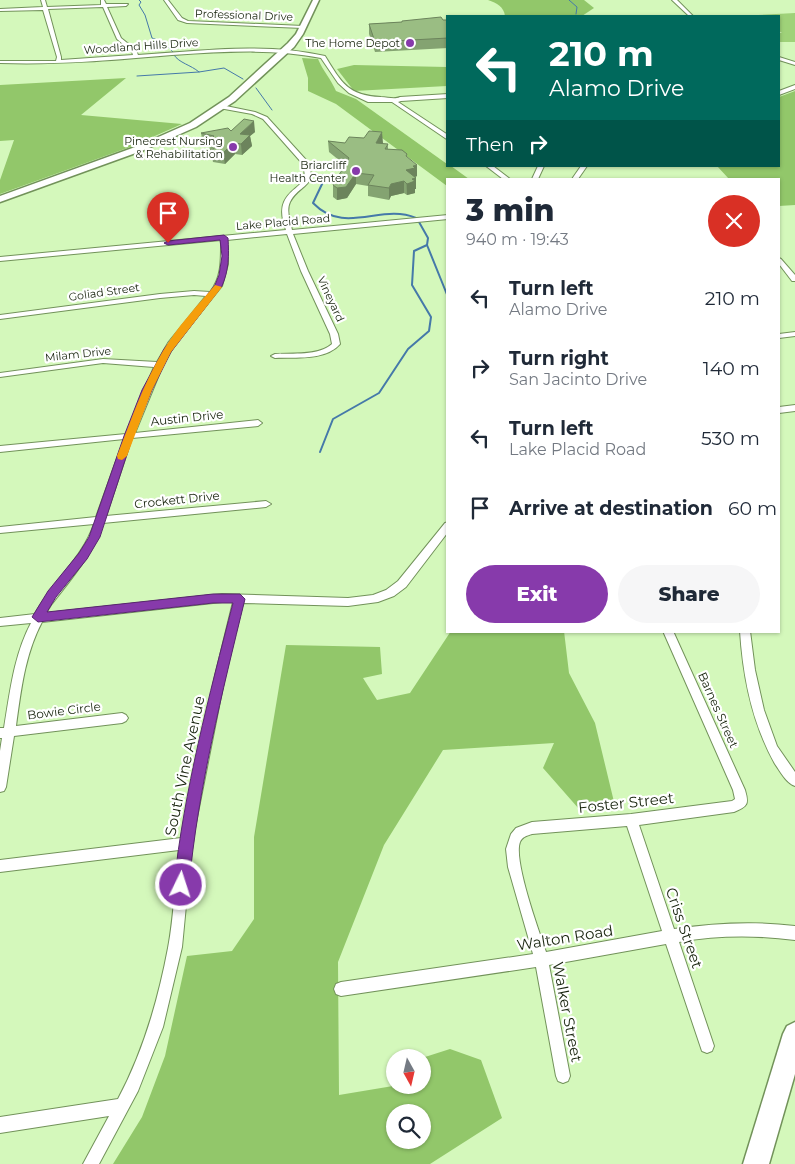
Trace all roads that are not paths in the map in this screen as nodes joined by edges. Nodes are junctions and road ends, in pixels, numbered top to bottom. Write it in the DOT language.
graph roads {
  1 [pos="43,0"];
  2 [pos="166,0"];
  3 [pos="316,0"];
  4 [pos="674,0"];
  5 [pos="102,3"];
  6 [pos="126,5"];
  7 [pos="45,8"];
  8 [pos="0,10"];
  9 [pos="690,15"];
  10 [pos="302,27"];
  11 [pos="283,52"];
  12 [pos="136,56"];
  13 [pos="780,58"];
  14 [pos="0,62"];
  15 [pos="58,62"];
  16 [pos="795,64"];
  17 [pos="795,88"];
  18 [pos="780,93"];
  19 [pos="446,96"];
  20 [pos="393,101"];
  21 [pos="221,107"];
  22 [pos="446,137"];
  23 [pos="490,167"];
  24 [pos="583,167"];
  25 [pos="506,178"];
  26 [pos="576,178"];
  27 [pos="0,199"];
  28 [pos="446,217"];
  29 [pos="289,232"];
  30 [pos="224,238"];
  31 [pos="0,259"];
  32 [pos="780,261"];
  33 [pos="792,271"];
  34 [pos="795,279"];
  35 [pos="212,294"];
  36 [pos="0,317"];
  37 [pos="795,334"];
  38 [pos="780,336"];
  39 [pos="274,356"];
  40 [pos="159,365"];
  41 [pos="0,374"];
  42 [pos="795,408"];
  43 [pos="780,410"];
  44 [pos="258,423"];
  45 [pos="128,436"];
  46 [pos="0,449"];
  47 [pos="266,504"];
  48 [pos="102,520"];
  49 [pos="446,528"];
  50 [pos="0,530"];
  51 [pos="240,599"];
  52 [pos="38,617"];
  53 [pos="0,622"];
  54 [pos="669,633"];
  55 [pos="745,633"];
  56 [pos="122,718"];
  57 [pos="4,733"];
  58 [pos="795,781"];
  59 [pos="0,787"];
  60 [pos="742,801"];
  61 [pos="631,820"];
  62 [pos="515,838"];
  63 [pos="186,843"];
  64 [pos="0,866"];
  65 [pos="795,933"];
  66 [pos="670,937"];
  67 [pos="540,959"];
  68 [pos="341,989"];
  69 [pos="795,1034"];
  70 [pos="707,1046"];
  71 [pos="563,1076"];
  72 [pos="123,1106"];
  73 [pos="0,1125"];
  74 [pos="91,1164"];
  75 [pos="756,1164"];
  1 -- 7 [label="street"];
  2 -- 10 [label="street, Professional Drive"];
  3 -- 10 [label="main road"];
  4 -- 9 [label="street"];
  5 -- 6 [label="street"];
  5 -- 7 [label="street"];
  5 -- 12 [label="street"];
  7 -- 8 [label="street"];
  7 -- 15 [label="street"];
  10 -- 11 [label="main road"];
  11 -- 12 [label="street, Woodland Hills Drive"];
  11 -- 20 [label="street, Woodland Hills Drive"];
  11 -- 21 [label="main road"];
  12 -- 15 [label="street, Woodland Hills Drive"];
  13 -- 16 [label="street"];
  14 -- 15 [label="street, Woodland Hills Drive"];
  17 -- 18 [label="street"];
  19 -- 20 [label="street"];
  20 -- 22 [label="street"];
  21 -- 27 [label="main road"];
  21 -- 29 [label="street"];
  23 -- 25 [label="street"];
  24 -- 26 [label="street"];
  28 -- 29 [label="street, Lake Placid Road"];
  29 -- 30 [label="street, Lake Placid Road"];
  29 -- 39 [label="street, Vineyard"];
  30 -- 31 [label="street, Lake Placid Road"];
  30 -- 35 [label="street"];
  32 -- 33 [label="street"];
  33 -- 34 [label="street"];
  35 -- 36 [label="street, Goliad Street"];
  35 -- 40 [label="street"];
  37 -- 38 [label="street"];
  40 -- 41 [label="street, Milam Drive"];
  40 -- 45 [label="street"];
  42 -- 43 [label="street"];
  44 -- 45 [label="street, Austin Drive"];
  45 -- 46 [label="street, Austin Drive"];
  45 -- 48 [label="street"];
  47 -- 48 [label="street, Crockett Drive"];
  48 -- 50 [label="street, Crockett Drive"];
  48 -- 52 [label="street"];
  49 -- 51 [label="street"];
  51 -- 52 [label="street"];
  51 -- 63 [label="street, South Vine Avenue"];
  52 -- 53 [label="street"];
  52 -- 57 [label="street"];
  54 -- 60 [label="street, Barnes Street"];
  55 -- 58 [label="street"];
  56 -- 57 [label="street, Bowie Circle"];
  57 -- 59 [label="street"];
  60 -- 61 [label="street, Foster Street"];
  61 -- 62 [label="street, Foster Street"];
  61 -- 66 [label="street, Criss Street"];
  62 -- 67 [label="street, Walker Street"];
  63 -- 64 [label="street"];
  63 -- 72 [label="street, South Vine Avenue"];
  65 -- 66 [label="street, Walton Road"];
  66 -- 67 [label="street, Walton Road"];
  66 -- 70 [label="street, Criss Street"];
  67 -- 68 [label="street, Walton Road"];
  67 -- 71 [label="street, Walker Street"];
  69 -- 75 [label="main road"];
  72 -- 73 [label="street"];
  72 -- 74 [label="street, South Vine Avenue"];
}
